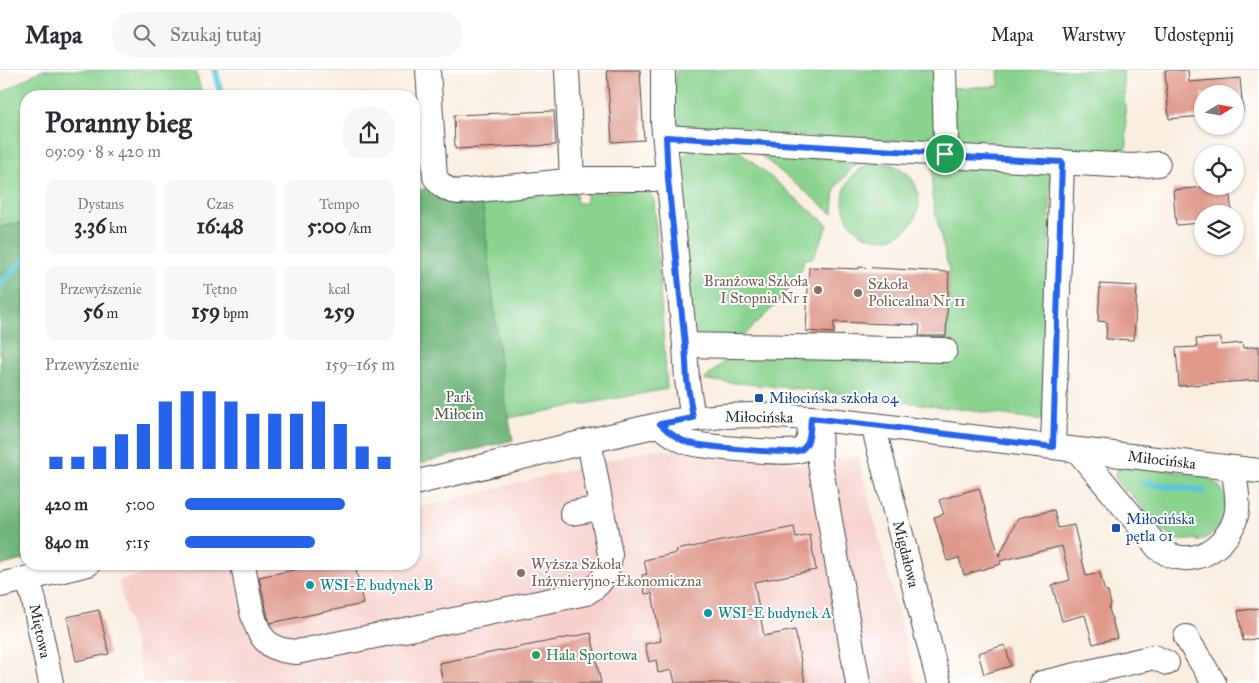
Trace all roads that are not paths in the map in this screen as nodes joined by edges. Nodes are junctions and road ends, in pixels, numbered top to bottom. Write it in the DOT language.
graph roads {
  1 [pos="428,70"];
  2 [pos="567,70"];
  3 [pos="663,70"];
  4 [pos="944,70"];
  5 [pos="666,137"];
  6 [pos="945,154"];
  7 [pos="1062,162"];
  8 [pos="1158,164"];
  9 [pos="668,179"];
  10 [pos="572,181"];
  11 [pos="685,345"];
  12 [pos="945,350"];
  13 [pos="693,418"];
  14 [pos="815,419"];
  15 [pos="660,424"];
  16 [pos="873,425"];
  17 [pos="589,441"];
  18 [pos="1053,447"];
  19 [pos="1077,450"];
  20 [pos="1232,468"];
  21 [pos="1259,471"];
  22 [pos="420,482"];
  23 [pos="601,508"];
  24 [pos="572,512"];
  25 [pos="64,570"];
  26 [pos="244,570"];
  27 [pos="27,579"];
  28 [pos="0,586"];
  29 [pos="1186,637"];
  30 [pos="1167,663"];
  31 [pos="51,683"];
  32 [pos="858,683"];
  33 [pos="940,683"];
  34 [pos="1042,683"];
  35 [pos="1214,683"];
  1 -- 10 [label="street"];
  2 -- 10 [label="street"];
  3 -- 5 [label="street"];
  4 -- 6 [label="street"];
  5 -- 6 [label="street"];
  5 -- 9 [label="street"];
  6 -- 7 [label="street"];
  7 -- 8 [label="street"];
  7 -- 18 [label="street"];
  9 -- 10 [label="street"];
  9 -- 11 [label="street"];
  11 -- 12 [label="street"];
  11 -- 13 [label="street"];
  13 -- 14 [label="street, Miłocińska"];
  13 -- 15 [label="street, Miłocińska"];
  14 -- 15 [label="street"];
  14 -- 16 [label="street, Miłocińska"];
  14 -- 32 [label="street"];
  15 -- 17 [label="street, Miłocińska"];
  16 -- 18 [label="street, Miłocińska"];
  16 -- 33 [label="street, Migdałowa"];
  17 -- 22 [label="street, Miłocińska"];
  17 -- 23 [label="street"];
  18 -- 19 [label="street, Miłocińska"];
  19 -- 20 [label="street, Miłocińska"];
  19 -- 20 [label="street"];
  20 -- 21 [label="street, Miłocińska"];
  23 -- 24 [label="street"];
  23 -- 26 [label="street"];
  25 -- 27 [label="street"];
  27 -- 28 [label="street"];
  27 -- 31 [label="street, Miętowa"];
  29 -- 35 [label="street"];
  30 -- 34 [label="street"];
}
